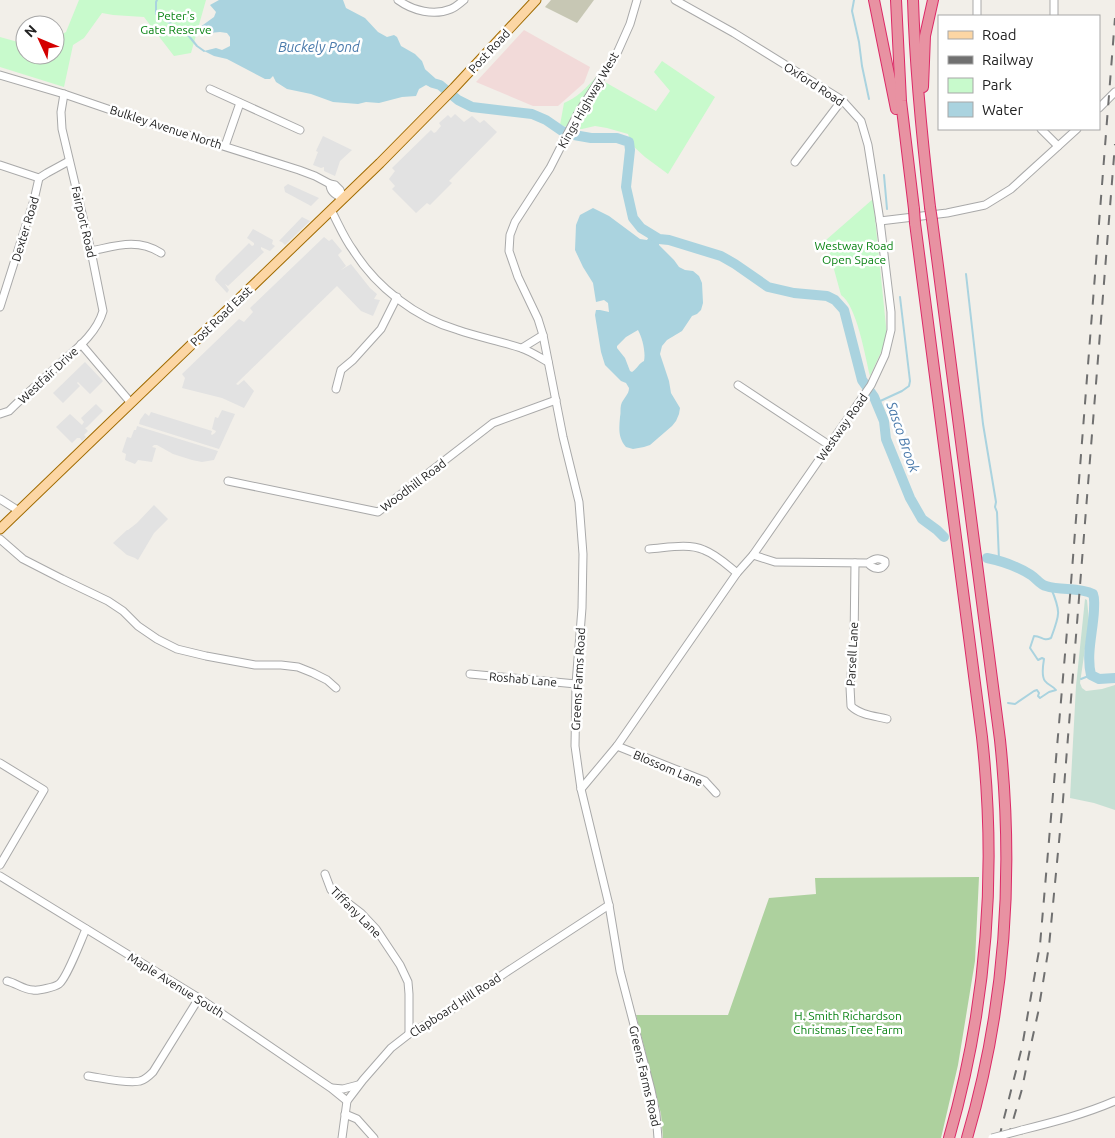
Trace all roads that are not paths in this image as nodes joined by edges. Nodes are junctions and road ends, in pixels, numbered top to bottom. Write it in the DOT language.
graph roads {
  1 [pos="398,0"];
  2 [pos="464,0"];
  3 [pos="536,0"];
  4 [pos="638,0"];
  5 [pos="675,0"];
  6 [pos="874,0"];
  7 [pos="896,0"];
  8 [pos="913,0"];
  9 [pos="933,0"];
  10 [pos="978,0"];
  11 [pos="1054,0"];
  12 [pos="977,15"];
  13 [pos="1054,15"];
  14 [pos="0,75"];
  15 [pos="210,89"];
  16 [pos="1115,92"];
  17 [pos="64,94"];
  18 [pos="842,100"];
  19 [pos="441,101"];
  20 [pos="240,103"];
  21 [pos="1100,107"];
  22 [pos="300,130"];
  23 [pos="1043,130"];
  24 [pos="1076,130"];
  25 [pos="922,140"];
  26 [pos="225,146"];
  27 [pos="1058,146"];
  28 [pos="69,161"];
  29 [pos="795,162"];
  30 [pos="0,165"];
  31 [pos="39,178"];
  32 [pos="910,182"];
  33 [pos="343,198"];
  34 [pos="331,210"];
  35 [pos="880,221"];
  36 [pos="515,222"];
  37 [pos="91,251"];
  38 [pos="161,253"];
  39 [pos="397,297"];
  40 [pos="0,307"];
  41 [pos="543,335"];
  42 [pos="81,344"];
  43 [pos="522,348"];
  44 [pos="548,362"];
  45 [pos="738,385"];
  46 [pos="336,388"];
  47 [pos="556,400"];
  48 [pos="131,403"];
  49 [pos="0,414"];
  50 [pos="829,445"];
  51 [pos="228,481"];
  52 [pos="0,500"];
  53 [pos="19,511"];
  54 [pos="0,529"];
  55 [pos="0,538"];
  56 [pos="649,549"];
  57 [pos="753,555"];
  58 [pos="855,563"];
  59 [pos="868,563"];
  60 [pos="737,573"];
  61 [pos="470,674"];
  62 [pos="576,684"];
  63 [pos="336,688"];
  64 [pos="887,719"];
  65 [pos="617,746"];
  66 [pos="0,764"];
  67 [pos="582,789"];
  68 [pos="716,793"];
  69 [pos="0,865"];
  70 [pos="325,874"];
  71 [pos="0,876"];
  72 [pos="609,906"];
  73 [pos="86,929"];
  74 [pos="7,981"];
  75 [pos="199,998"];
  76 [pos="409,1034"];
  77 [pos="88,1076"];
  78 [pos="358,1085"];
  79 [pos="331,1088"];
  80 [pos="347,1101"];
  81 [pos="1115,1101"];
  82 [pos="345,1114"];
  83 [pos="342,1138"];
  84 [pos="374,1138"];
  85 [pos="658,1138"];
  86 [pos="949,1138"];
  87 [pos="967,1138"];
  88 [pos="992,1138"];
  1 -- 2 [label="street"];
  3 -- 19 [label="main road, Post Road"];
  4 -- 36 [label="street, Kings Highway West"];
  5 -- 18 [label="street, Oxford Road"];
  6 -- 32 [label="highway"];
  7 -- 32 [label="highway"];
  8 -- 25 [label="highway"];
  9 -- 25 [label="highway"];
  10 -- 12 [label="street"];
  11 -- 13 [label="street"];
  14 -- 17 [label="street, Bulkley Avenue North"];
  15 -- 20 [label="street"];
  16 -- 21 [label="street"];
  17 -- 26 [label="street, Bulkley Avenue North"];
  17 -- 28 [label="street, Fairport Road"];
  18 -- 29 [label="street"];
  18 -- 35 [label="street, Oxford Road"];
  19 -- 33 [label="main road, Post Road East"];
  20 -- 22 [label="street"];
  20 -- 26 [label="street"];
  23 -- 27 [label="street"];
  24 -- 27 [label="street"];
  25 -- 87 [label="highway, bridge"];
  26 -- 33 [label="street, Bulkley Avenue North"];
  27 -- 35 [label="street"];
  28 -- 31 [label="street"];
  28 -- 37 [label="street, Fairport Road"];
  30 -- 31 [label="street"];
  31 -- 40 [label="street, Dexter Road"];
  32 -- 86 [label="highway, bridge"];
  33 -- 34 [label="main road, Post Road East"];
  34 -- 39 [label="street"];
  34 -- 48 [label="main road, Post Road East"];
  35 -- 50 [label="street, Westway Road"];
  36 -- 41 [label="street, Greens Farms Road"];
  37 -- 38 [label="street"];
  37 -- 42 [label="street, Fairport Road"];
  39 -- 43 [label="street"];
  39 -- 46 [label="street"];
  41 -- 43 [label="street"];
  41 -- 44 [label="street, Greens Farms Road"];
  42 -- 48 [label="street, Westfair Drive"];
  42 -- 49 [label="street, Westfair Drive"];
  43 -- 44 [label="street"];
  44 -- 47 [label="street, Greens Farms Road"];
  45 -- 50 [label="street"];
  47 -- 51 [label="street, Woodhill Road"];
  47 -- 62 [label="street, Greens Farms Road"];
  48 -- 53 [label="main road, Post Road East"];
  50 -- 57 [label="street, Westway Road"];
  52 -- 53 [label="street"];
  53 -- 54 [label="main road, Post Road East"];
  55 -- 63 [label="street"];
  56 -- 60 [label="street"];
  57 -- 58 [label="street"];
  57 -- 60 [label="street, Westway Road"];
  58 -- 59 [label="street"];
  58 -- 64 [label="street, Parsell Lane"];
  60 -- 65 [label="street, Westway Road"];
  61 -- 62 [label="street, Roshab Lane"];
  62 -- 67 [label="street, Greens Farms Road"];
  65 -- 67 [label="street, Westway Road"];
  65 -- 68 [label="street, Blossom Lane"];
  66 -- 69 [label="street"];
  67 -- 72 [label="street, Greens Farms Road"];
  70 -- 76 [label="street, Tiffany Lane"];
  71 -- 73 [label="street, Maple Avenue South"];
  72 -- 76 [label="street, Clapboard Hill Road"];
  72 -- 85 [label="street, Greens Farms Road"];
  73 -- 74 [label="street"];
  73 -- 75 [label="street, Maple Avenue South"];
  75 -- 77 [label="street"];
  75 -- 79 [label="street, Maple Avenue South"];
  76 -- 78 [label="street, Clapboard Hill Road"];
  78 -- 79 [label="street"];
  78 -- 80 [label="street, Clapboard Hill Road"];
  79 -- 80 [label="street, Maple Avenue South"];
  80 -- 82 [label="street, Clapboard Hill Road"];
  81 -- 88 [label="street, bridge"];
  82 -- 83 [label="street, Clapboard Hill Road"];
  82 -- 84 [label="street"];
}
